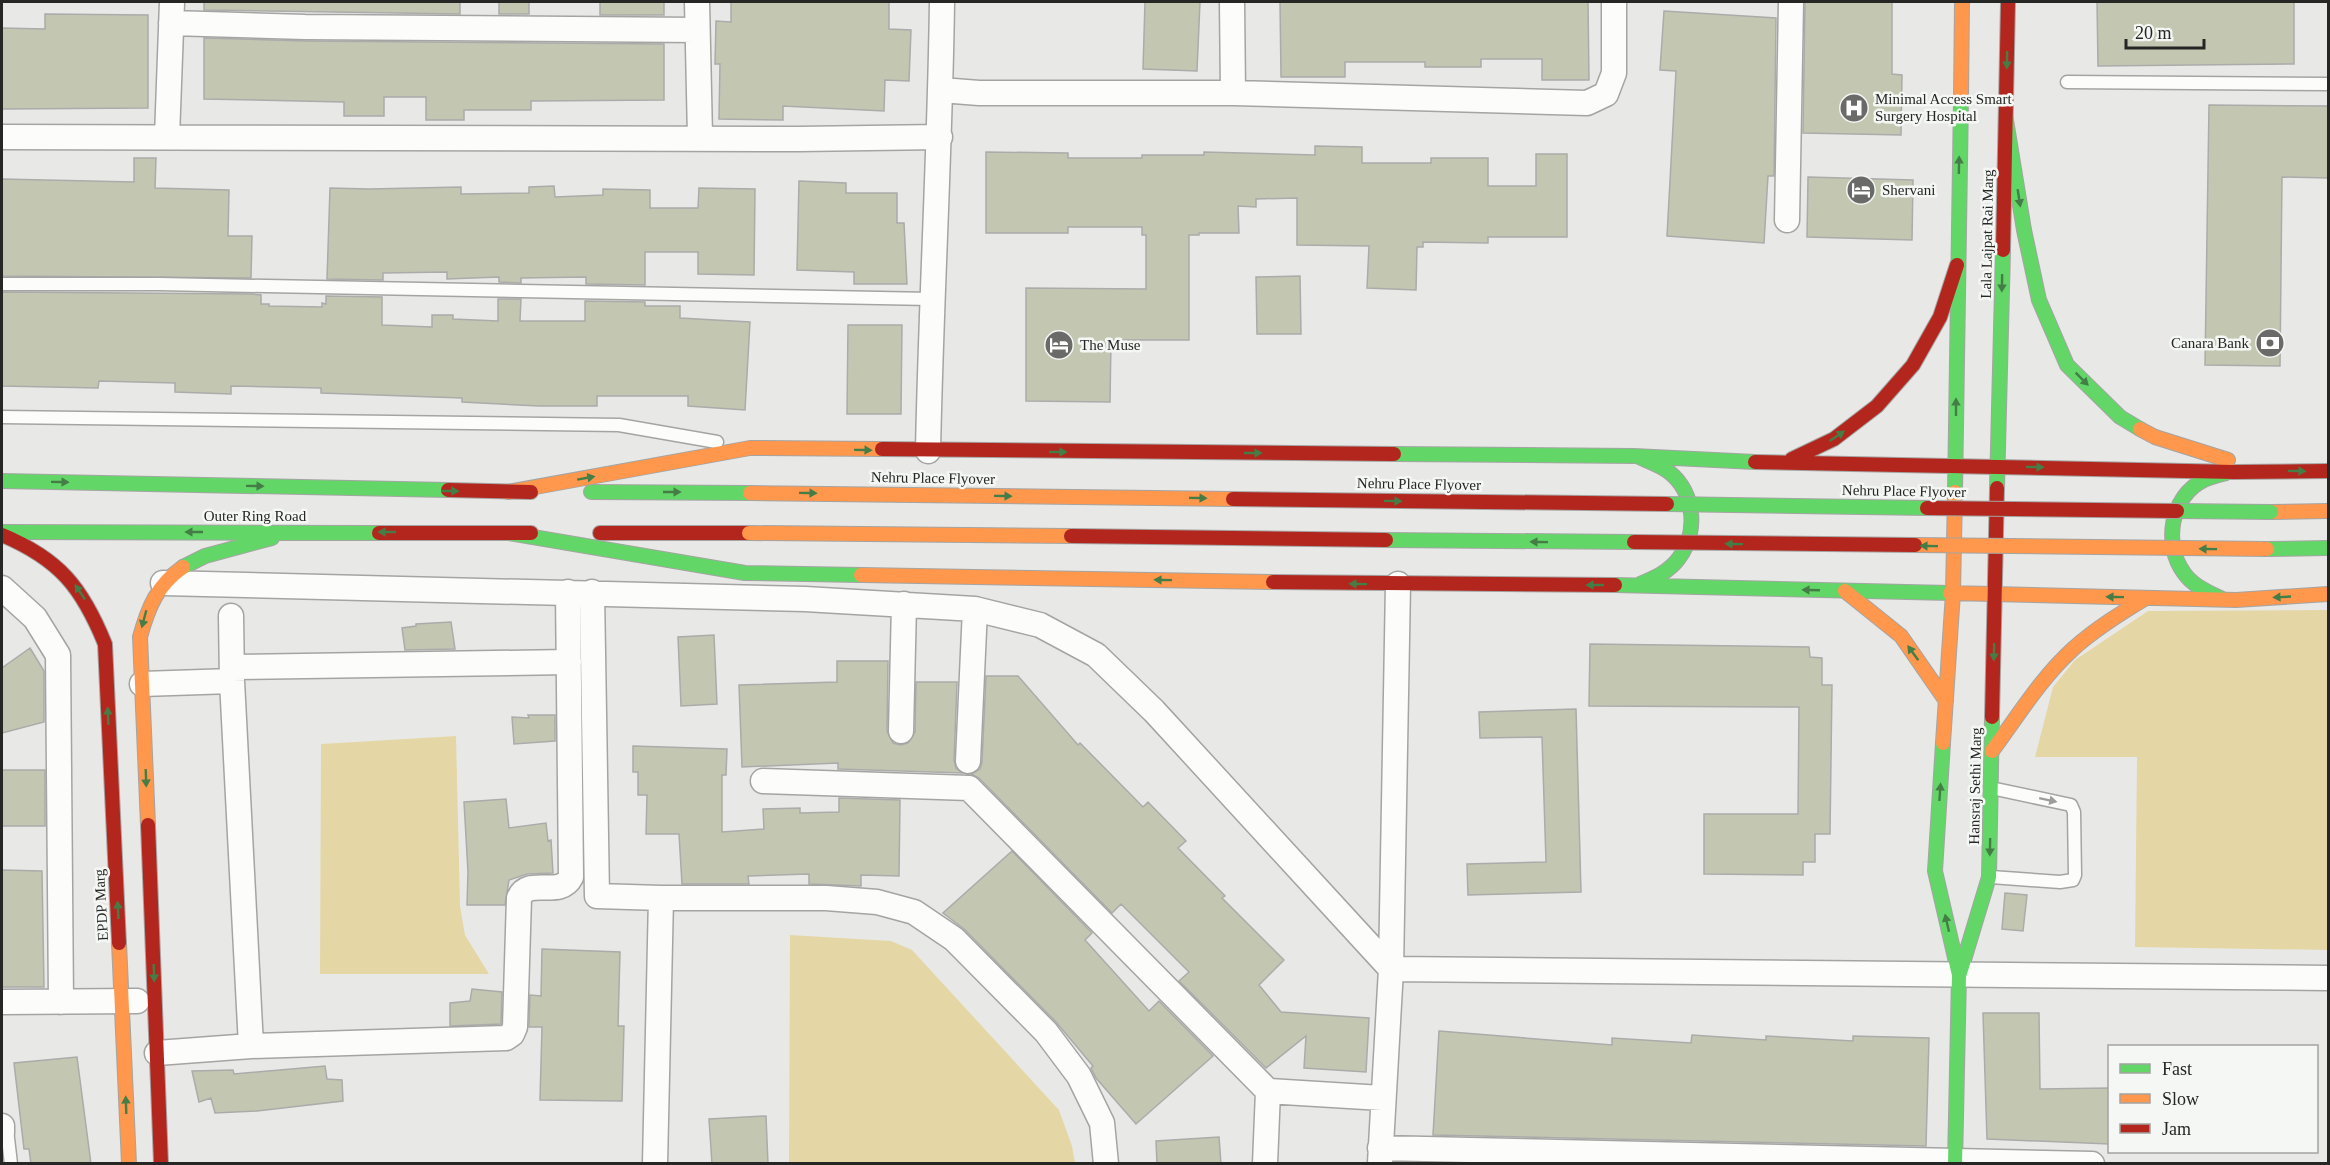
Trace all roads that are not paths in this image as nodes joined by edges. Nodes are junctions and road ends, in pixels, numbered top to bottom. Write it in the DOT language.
graph roads {
  1 [pos="697,2"];
  2 [pos="942,2"];
  3 [pos="1232,2"];
  4 [pos="1614,2"];
  5 [pos="1791,2"];
  6 [pos="1962,2"];
  7 [pos="2008,2"];
  8 [pos="171,12"];
  9 [pos="697,30"];
  10 [pos="2067,82"];
  11 [pos="2328,84"];
  12 [pos="941,90"];
  13 [pos="1233,93"];
  14 [pos="2006,120"];
  15 [pos="2,136"];
  16 [pos="166,137"];
  17 [pos="700,137"];
  18 [pos="940,137"];
  19 [pos="1787,220"];
  20 [pos="1957,265"];
  21 [pos="2,284"];
  22 [pos="931,299"];
  23 [pos="2,417"];
  24 [pos="750,448"];
  25 [pos="928,451"];
  26 [pos="1634,456"];
  27 [pos="1785,463"];
  28 [pos="1956,466"];
  29 [pos="1998,466"];
  30 [pos="2265,470"];
  31 [pos="2328,471"];
  32 [pos="2234,472"];
  33 [pos="2,481"];
  34 [pos="508,492"];
  35 [pos="2328,511"];
  36 [pos="295,532"];
  37 [pos="509,533"];
  38 [pos="2,534"];
  39 [pos="2328,548"];
  40 [pos="163,583"];
  41 [pos="1398,584"];
  42 [pos="1622,585"];
  43 [pos="2,588"];
  44 [pos="1845,591"];
  45 [pos="580,592"];
  46 [pos="1953,593"];
  47 [pos="1995,594"];
  48 [pos="2328,594"];
  49 [pos="2146,598"];
  50 [pos="2236,600"];
  51 [pos="904,604"];
  52 [pos="975,609"];
  53 [pos="231,616"];
  54 [pos="569,662"];
  55 [pos="232,674"];
  56 [pos="142,684"];
  57 [pos="1946,701"];
  58 [pos="901,731"];
  59 [pos="1992,751"];
  60 [pos="968,761"];
  61 [pos="763,781"];
  62 [pos="1991,788"];
  63 [pos="1989,877"];
  64 [pos="661,898"];
  65 [pos="1391,969"];
  66 [pos="1959,975"];
  67 [pos="2328,978"];
  68 [pos="122,1001"];
  69 [pos="155,1001"];
  70 [pos="2,1002"];
  71 [pos="62,1002"];
  72 [pos="251,1046"];
  73 [pos="157,1053"];
  74 [pos="1268,1091"];
  75 [pos="1382,1098"];
  76 [pos="2,1126"];
  77 [pos="2,1132"];
  78 [pos="1380,1156"];
  79 [pos="1955,1162"];
  80 [pos="11,1164"];
  81 [pos="129,1164"];
  82 [pos="161,1164"];
  83 [pos="655,1164"];
  84 [pos="1106,1164"];
  85 [pos="1265,1164"];
  86 [pos="2092,1164"];
  1 -- 9 [label="street"];
  2 -- 12 [label="street"];
  3 -- 13 [label="street"];
  4 -- 13 [label="street"];
  5 -- 19 [label="street"];
  20 -- 6 [label="main road, Lala Lajpat Rai Marg, one-way"];
  7 -- 14 [label="main road, Lala Lajpat Rai Marg, one-way"];
  8 -- 9 [label="street"];
  8 -- 16 [label="street"];
  9 -- 17 [label="street"];
  10 -- 11 [label="lane"];
  12 -- 13 [label="street"];
  12 -- 18 [label="street"];
  14 -- 29 [label="main road, Lala Lajpat Rai Marg, one-way"];
  14 -- 30 [label="main road, one-way"];
  15 -- 16 [label="street"];
  16 -- 17 [label="street"];
  17 -- 18 [label="street"];
  18 -- 22 [label="street"];
  27 -- 20 [label="main road, one-way"];
  28 -- 20 [label="main road, Lala Lajpat Rai Marg, one-way"];
  21 -- 22 [label="lane"];
  22 -- 25 [label="street"];
  23 -- 24 [label="lane"];
  24 -- 25 [label="main road, one-way"];
  34 -- 24 [label="main road, one-way"];
  25 -- 26 [label="main road, one-way"];
  26 -- 27 [label="main road"];
  26 -- 42 [label="main road"];
  27 -- 28 [label="main road"];
  28 -- 29 [label="main road"];
  28 -- 46 [label="main road, Lala Lajpat Rai Marg"];
  29 -- 32 [label="main road, one-way"];
  29 -- 47 [label="main road, Lala Lajpat Rai Marg"];
  30 -- 31 [label="main road, one-way"];
  30 -- 32 [label="main road"];
  32 -- 50 [label="main road"];
  33 -- 34 [label="main road, Outer Ring Road, one-way"];
  34 -- 35 [label="main road, Nehru Place Flyover, one-way, bridge"];
  37 -- 36 [label="main road, Outer Ring Road, one-way"];
  36 -- 38 [label="main road, Outer Ring Road, one-way"];
  36 -- 40 [label="main road"];
  39 -- 37 [label="main road, one-way, bridge"];
  41 -- 37 [label="main road, one-way"];
  68 -- 38 [label="main road, EPDP Marg, one-way"];
  40 -- 45 [label="street"];
  40 -- 56 [label="main road, one-way"];
  42 -- 41 [label="main road, one-way"];
  41 -- 65 [label="street"];
  44 -- 42 [label="main road, one-way"];
  43 -- 71 [label="street"];
  44 -- 46 [label="main road"];
  57 -- 44 [label="main road, one-way"];
  45 -- 51 [label="street"];
  45 -- 54 [label="street"];
  45 -- 64 [label="street"];
  46 -- 47 [label="main road"];
  46 -- 57 [label="main road, Hansraj Sethi Marg"];
  49 -- 47 [label="main road, one-way"];
  47 -- 59 [label="main road, Hansraj Sethi Marg, one-way"];
  48 -- 50 [label="main road, one-way"];
  49 -- 50 [label="main road"];
  49 -- 59 [label="main road"];
  51 -- 52 [label="street"];
  51 -- 58 [label="street"];
  52 -- 60 [label="street"];
  52 -- 65 [label="street"];
  53 -- 55 [label="street"];
  54 -- 55 [label="street"];
  54 -- 72 [label="street"];
  55 -- 56 [label="street"];
  55 -- 72 [label="street"];
  56 -- 69 [label="main road, one-way"];
  66 -- 57 [label="main road, Hansraj Sethi Marg, one-way"];
  59 -- 62 [label="main road, Hansraj Sethi Marg"];
  61 -- 74 [label="street"];
  62 -- 63 [label="main road, Hansraj Sethi Marg, one-way"];
  62 -- 63 [label="lane, one-way"];
  63 -- 66 [label="main road, Hansraj Sethi Marg"];
  64 -- 83 [label="street"];
  64 -- 84 [label="street"];
  65 -- 66 [label="street"];
  65 -- 75 [label="street"];
  66 -- 67 [label="street"];
  66 -- 79 [label="main road, Hansraj Sethi Marg"];
  68 -- 69 [label="street"];
  68 -- 71 [label="street"];
  81 -- 68 [label="main road, EPDP Marg, one-way"];
  69 -- 73 [label="main road"];
  70 -- 71 [label="street"];
  72 -- 73 [label="street"];
  73 -- 82 [label="main road"];
  74 -- 75 [label="street"];
  74 -- 85 [label="street"];
  75 -- 78 [label="street"];
  76 -- 77 [label="street"];
  77 -- 80 [label="lane"];
  78 -- 79 [label="street"];
  79 -- 86 [label="street"];
}
